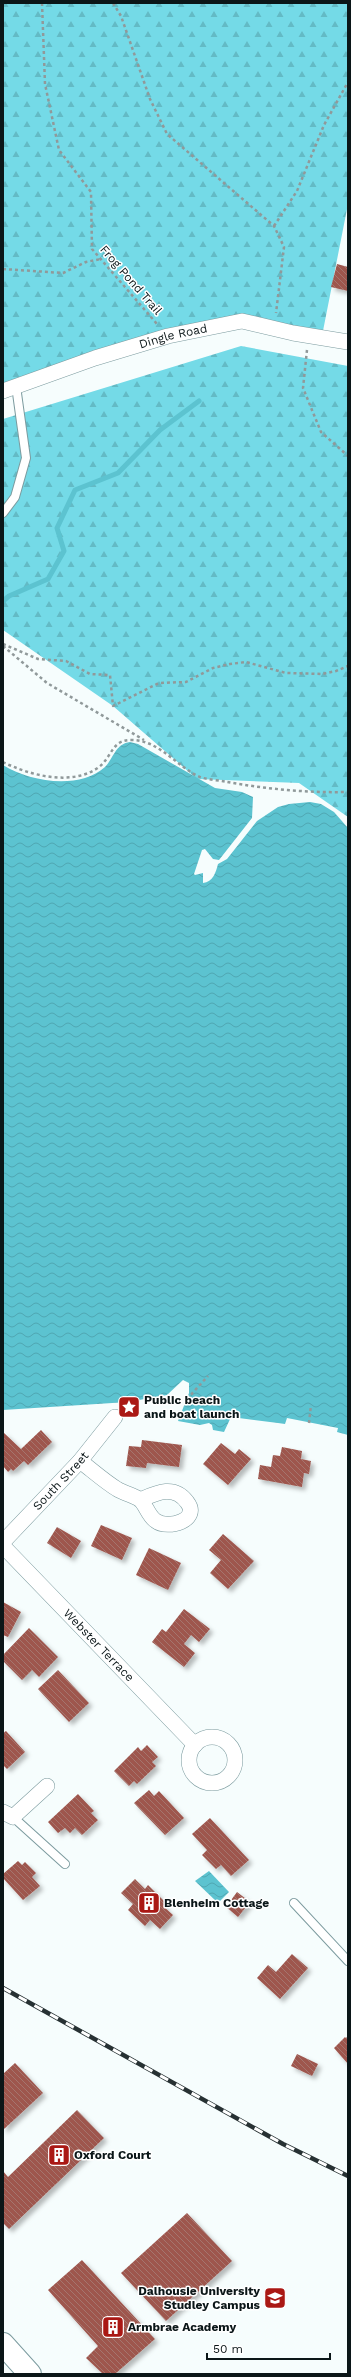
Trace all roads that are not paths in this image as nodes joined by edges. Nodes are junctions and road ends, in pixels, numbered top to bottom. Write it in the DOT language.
graph roads {
  1 [pos="348,342"];
  2 [pos="9,389"];
  3 [pos="3,513"];
  4 [pos="114,1417"];
  5 [pos="80,1461"];
  6 [pos="140,1500"];
  7 [pos="3,1542"];
  8 [pos="3,1546"];
  9 [pos="195,1745"];
  10 [pos="47,1786"];
  11 [pos="8,1814"];
  12 [pos="65,1864"];
  13 [pos="294,1903"];
  14 [pos="348,1961"];
  15 [pos="3,2344"];
  16 [pos="30,2374"];
  1 -- 2 [label="street, Dingle Road"];
  2 -- 3 [label="lane"];
  4 -- 5 [label="street, South Street"];
  5 -- 6 [label="street"];
  5 -- 7 [label="street, South Street"];
  8 -- 9 [label="street, Webster Terrace"];
  10 -- 11 [label="street"];
  11 -- 12 [label="lane"];
  13 -- 14 [label="lane"];
  15 -- 16 [label="main road"];
}
